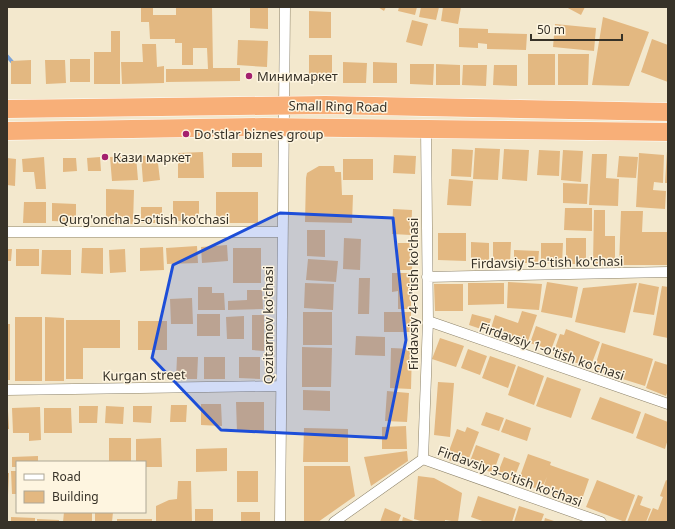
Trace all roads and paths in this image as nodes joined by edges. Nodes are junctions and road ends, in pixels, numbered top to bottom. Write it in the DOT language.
graph roads {
  1 [pos="285,7"];
  2 [pos="284,105"];
  3 [pos="7,109"];
  4 [pos="668,112"];
  5 [pos="283,127"];
  6 [pos="426,129"];
  7 [pos="7,131"];
  8 [pos="668,132"];
  9 [pos="7,232"];
  10 [pos="282,232"];
  11 [pos="668,272"];
  12 [pos="427,277"];
  13 [pos="428,321"];
  14 [pos="281,386"];
  15 [pos="7,390"];
  16 [pos="668,404"];
  17 [pos="423,459"];
  18 [pos="280,522"];
  19 [pos="334,522"];
  20 [pos="601,522"];
  1 -- 2 [label="street, Qozitarnov ko'chasi"];
  2 -- 3 [label="highway, Small Ring Road"];
  2 -- 4 [label="highway, Small Ring Road"];
  2 -- 5 [label="street, Qozitarnov ko'chasi"];
  5 -- 6 [label="highway, Small Ring Road"];
  5 -- 7 [label="highway, Small Ring Road"];
  5 -- 10 [label="street, Qozitarnov ko'chasi"];
  6 -- 8 [label="highway, Small Ring Road"];
  6 -- 12 [label="street, Firdavsiy 4-o'tish ko'chasi"];
  9 -- 10 [label="street, Qurg'oncha 5-o'tish ko'chasi"];
  10 -- 14 [label="street, Qozitarnov ko'chasi"];
  11 -- 12 [label="street, Firdavsiy 5-o'tish ko'chasi"];
  12 -- 13 [label="street, Firdavsiy 4-o'tish ko'chasi"];
  13 -- 16 [label="street, Firdavsiy 1-o'tish ko'chasi"];
  13 -- 17 [label="street, Firdavsiy 4-o'tish ko'chasi"];
  14 -- 15 [label="street, Kurgan street"];
  14 -- 18 [label="street, Qozitarnov ko'chasi"];
  17 -- 19 [label="street, Firdavsiy 3-o'tish ko'chasi"];
  17 -- 20 [label="street, Firdavsiy 3-o'tish ko'chasi"];
}
